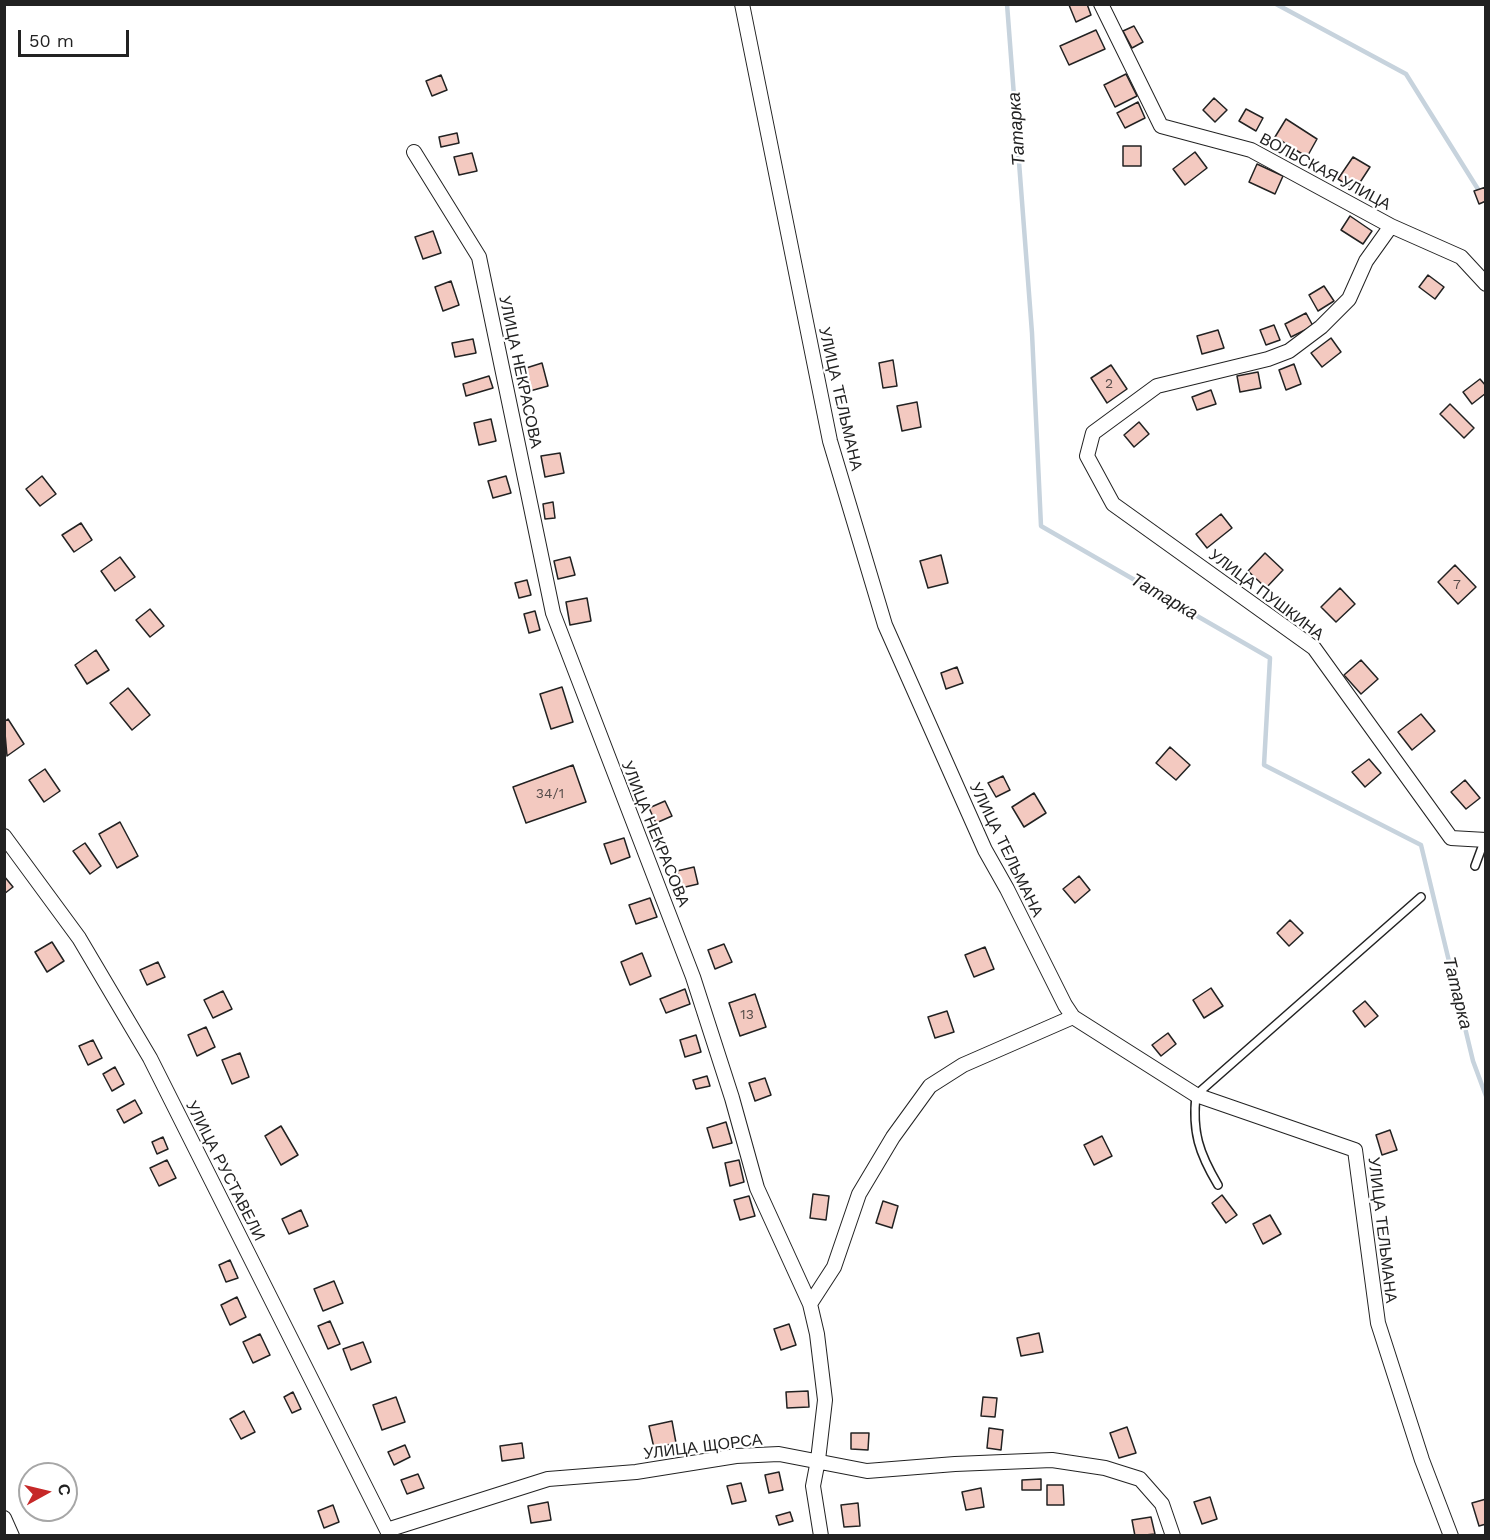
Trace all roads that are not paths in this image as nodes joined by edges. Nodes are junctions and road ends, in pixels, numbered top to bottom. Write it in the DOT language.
graph roads {
  1 [pos="742,4"];
  2 [pos="1101,4"];
  3 [pos="414,152"];
  4 [pos="1391,226"];
  5 [pos="1485,284"];
  6 [pos="4,836"];
  7 [pos="1485,839"];
  8 [pos="1475,867"];
  9 [pos="1421,897"];
  10 [pos="1073,1017"];
  11 [pos="1196,1095"];
  12 [pos="1218,1185"];
  13 [pos="810,1304"];
  14 [pos="818,1460"];
  15 [pos="4,1518"];
  16 [pos="389,1533"];
  17 [pos="12,1536"];
  18 [pos="821,1536"];
  19 [pos="1173,1536"];
  20 [pos="1451,1536"];
  1 -- 10 [label="street, УЛИЦА ТЕЛЬМАНА"];
  2 -- 4 [label="street, ВОЛЬСКАЯ УЛИЦА"];
  3 -- 13 [label="street, УЛИЦА НЕКРАСОВА"];
  4 -- 5 [label="street, ВОЛЬСКАЯ УЛИЦА"];
  4 -- 7 [label="street, УЛИЦА ПУШКИНА"];
  6 -- 16 [label="street, УЛИЦА РУСТАВЕЛИ"];
  7 -- 8 [label="lane"];
  9 -- 11 [label="lane"];
  10 -- 11 [label="street, УЛИЦА ТЕЛЬМАНА"];
  10 -- 13 [label="street"];
  11 -- 12 [label="lane"];
  11 -- 20 [label="street, УЛИЦА ТЕЛЬМАНА"];
  13 -- 14 [label="street, УЛИЦА НЕКРАСОВА"];
  14 -- 16 [label="street, УЛИЦА ЩОРСА"];
  14 -- 18 [label="street, УЛИЦА НЕКРАСОВА"];
  14 -- 19 [label="street, УЛИЦА ЩОРСА"];
  15 -- 17 [label="street"];
}
